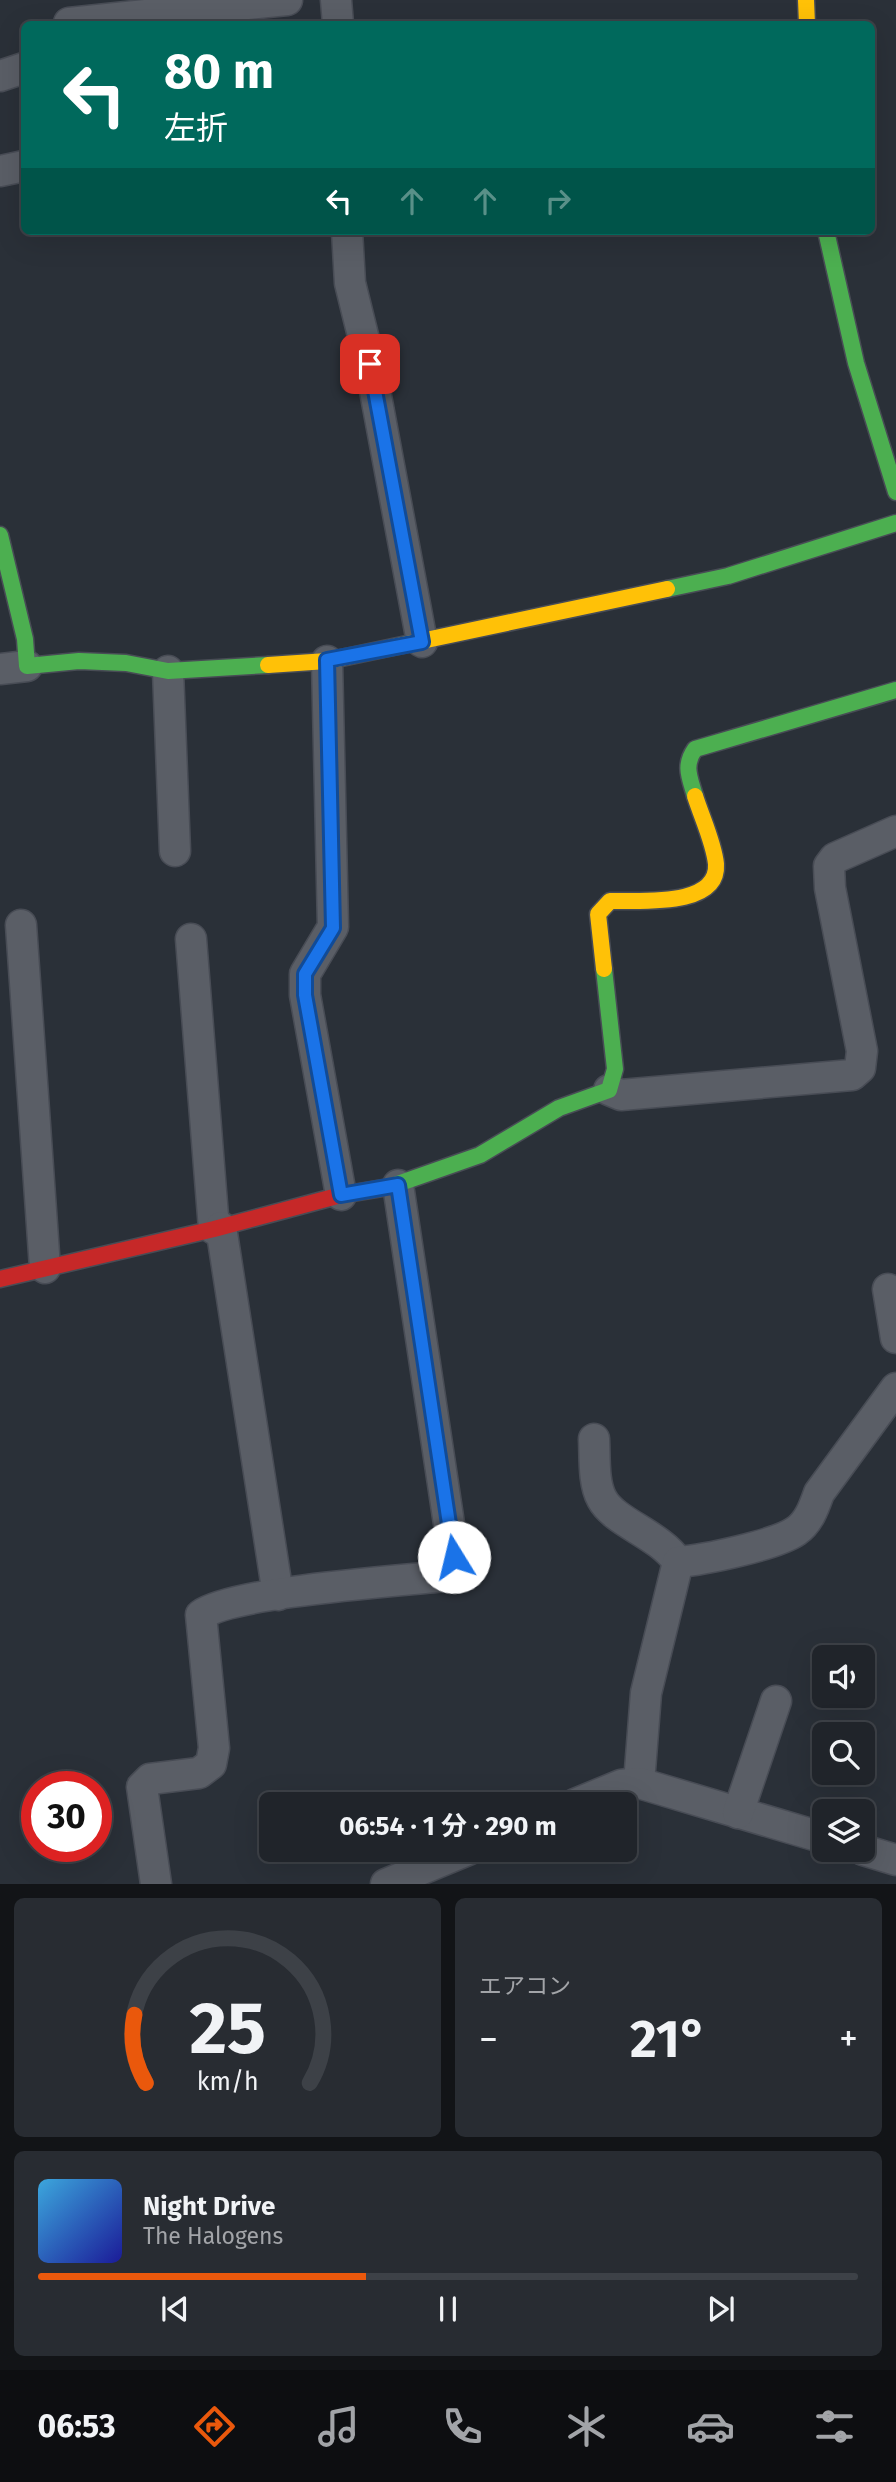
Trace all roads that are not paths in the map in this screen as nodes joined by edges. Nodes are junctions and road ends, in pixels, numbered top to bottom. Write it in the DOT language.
graph roads {
  1 [pos="287,0"];
  2 [pos="336,0"];
  3 [pos="806,0"];
  4 [pos="68,16"];
  5 [pos="338,21"];
  6 [pos="807,21"];
  7 [pos="21,69"];
  8 [pos="0,76"];
  9 [pos="21,167"];
  10 [pos="0,171"];
  11 [pos="347,235"];
  12 [pos="827,235"];
  13 [pos="896,492"];
  14 [pos="896,523"];
  15 [pos="0,536"];
  16 [pos="422,642"];
  17 [pos="327,660"];
  18 [pos="13,667"];
  19 [pos="168,671"];
  20 [pos="896,690"];
  21 [pos="896,831"];
  22 [pos="175,851"];
  23 [pos="21,925"];
  24 [pos="191,939"];
  25 [pos="609,1090"];
  26 [pos="398,1185"];
  27 [pos="341,1195"];
  28 [pos="217,1228"];
  29 [pos="44,1268"];
  30 [pos="0,1279"];
  31 [pos="888,1289"];
  32 [pos="896,1338"];
  33 [pos="896,1388"];
  34 [pos="594,1439"];
  35 [pos="678,1562"];
  36 [pos="278,1595"];
  37 [pos="776,1701"];
  38 [pos="639,1783"];
  39 [pos="604,1792"];
  40 [pos="738,1813"];
  41 [pos="812,1835"];
  42 [pos="875,1854"];
  43 [pos="896,1860"];
  44 [pos="439,1862"];
  45 [pos="156,1884"];
  46 [pos="386,1884"];
  1 -- 4 [label="street"];
  2 -- 5 [label="street"];
  3 -- 6 [label="street"];
  7 -- 8 [label="street"];
  9 -- 10 [label="street"];
  11 -- 16 [label="street"];
  12 -- 13 [label="street"];
  14 -- 16 [label="street"];
  15 -- 18 [label="street"];
  16 -- 17 [label="street"];
  17 -- 19 [label="street"];
  17 -- 27 [label="street"];
  18 -- 19 [label="street"];
  19 -- 22 [label="street"];
  20 -- 25 [label="street"];
  21 -- 25 [label="street"];
  23 -- 29 [label="street"];
  24 -- 28 [label="street"];
  25 -- 26 [label="street"];
  26 -- 27 [label="street"];
  26 -- 36 [label="street"];
  27 -- 28 [label="street"];
  28 -- 29 [label="street"];
  28 -- 36 [label="street"];
  29 -- 30 [label="street"];
  31 -- 32 [label="street"];
  33 -- 35 [label="street"];
  34 -- 35 [label="street"];
  35 -- 38 [label="street"];
  36 -- 45 [label="street"];
  37 -- 40 [label="street"];
  38 -- 39 [label="street"];
  38 -- 40 [label="street"];
  40 -- 41 [label="street"];
  42 -- 43 [label="street"];
  44 -- 46 [label="street"];
}
